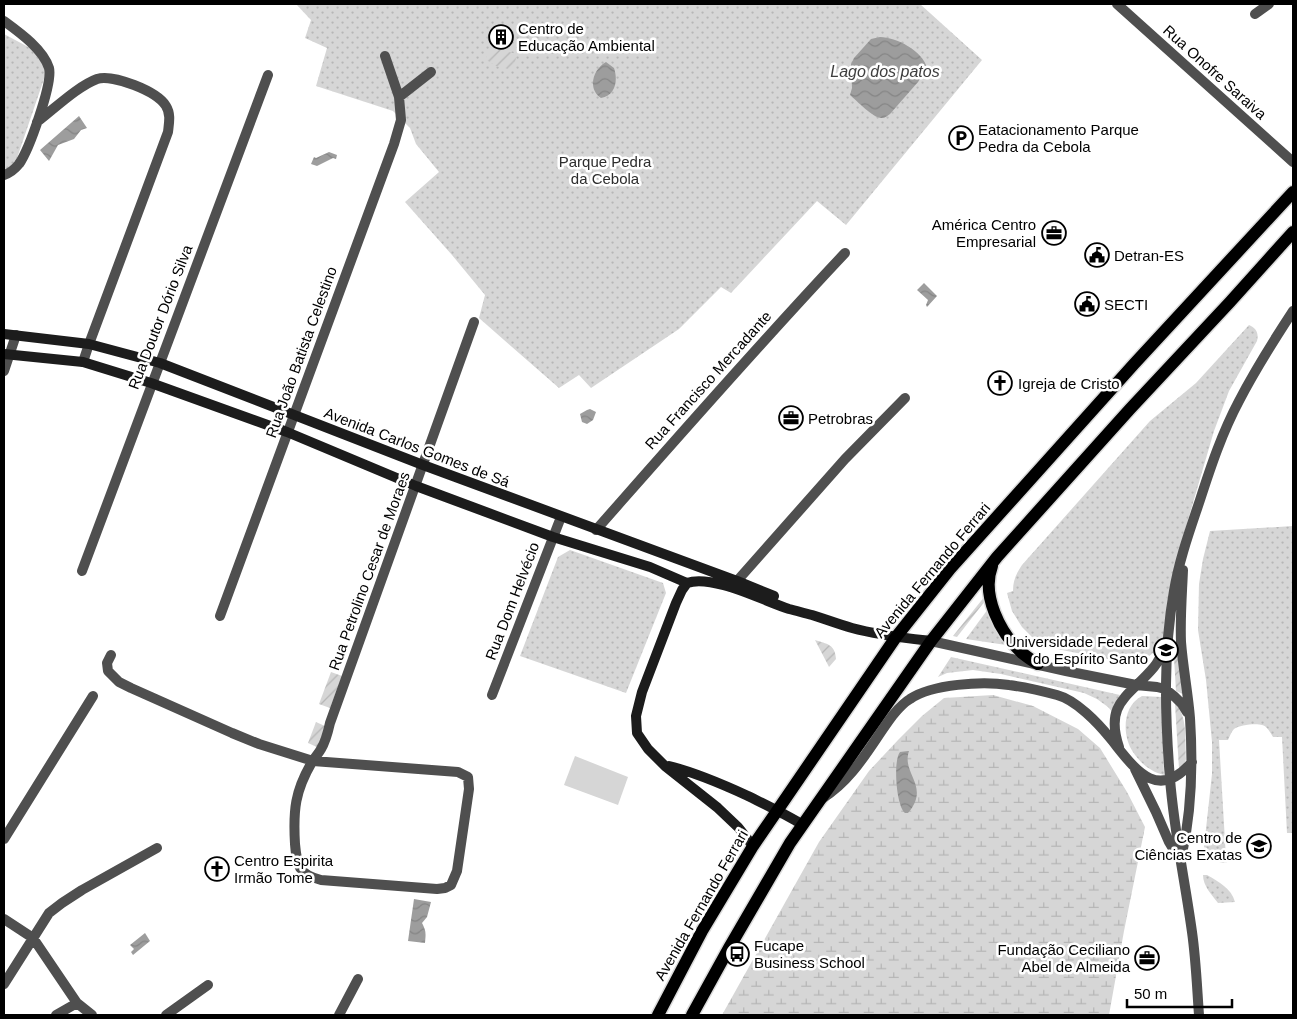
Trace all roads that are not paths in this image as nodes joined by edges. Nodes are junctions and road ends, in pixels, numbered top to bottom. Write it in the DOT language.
graph roads {
  1 [pos="1117,4"];
  2 [pos="1269,4"];
  3 [pos="1255,14"];
  4 [pos="4,21"];
  5 [pos="385,56"];
  6 [pos="431,72"];
  7 [pos="268,75"];
  8 [pos="399,97"];
  9 [pos="37,122"];
  10 [pos="1293,162"];
  11 [pos="4,175"];
  12 [pos="1293,192"];
  13 [pos="1293,232"];
  14 [pos="845,253"];
  15 [pos="1293,311"];
  16 [pos="474,322"];
  17 [pos="4,334"];
  18 [pos="16,335"];
  19 [pos="89,344"];
  20 [pos="7,354"];
  21 [pos="83,362"];
  22 [pos="160,363"];
  23 [pos="4,371"];
  24 [pos="152,383"];
  25 [pos="905,398"];
  26 [pos="293,416"];
  27 [pos="287,432"];
  28 [pos="423,465"];
  29 [pos="416,486"];
  30 [pos="561,517"];
  31 [pos="596,530"];
  32 [pos="553,537"];
  33 [pos="1183,552"];
  34 [pos="997,557"];
  35 [pos="82,571"];
  36 [pos="737,581"];
  37 [pos="687,583"];
  38 [pos="813,615"];
  39 [pos="220,616"];
  40 [pos="896,636"];
  41 [pos="931,641"];
  42 [pos="1167,643"];
  43 [pos="111,655"];
  44 [pos="1038,664"];
  45 [pos="1136,685"];
  46 [pos="1165,690"];
  47 [pos="492,695"];
  48 [pos="93,696"];
  49 [pos="1190,717"];
  50 [pos="1123,754"];
  51 [pos="313,761"];
  52 [pos="1192,762"];
  53 [pos="665,766"];
  54 [pos="1134,768"];
  55 [pos="1170,780"];
  56 [pos="820,800"];
  57 [pos="777,810"];
  58 [pos="803,825"];
  59 [pos="4,839"];
  60 [pos="753,846"];
  61 [pos="157,848"];
  62 [pos="1180,863"];
  63 [pos="4,919"];
  64 [pos="33,938"];
  65 [pos="358,979"];
  66 [pos="4,984"];
  67 [pos="208,985"];
  68 [pos="77,1004"];
  69 [pos="56,1015"];
  70 [pos="92,1015"];
  71 [pos="166,1015"];
  72 [pos="339,1015"];
  73 [pos="658,1015"];
  74 [pos="692,1015"];
  75 [pos="1199,1015"];
  1 -- 10 [label="street, Rua Onofre Saraiva"];
  2 -- 3 [label="street"];
  4 -- 9 [label="street"];
  5 -- 8 [label="street, Rua João Batista Celestino"];
  6 -- 8 [label="street"];
  7 -- 22 [label="street, Rua Doutor Dório Silva"];
  8 -- 26 [label="street, Rua João Batista Celestino"];
  9 -- 11 [label="street"];
  9 -- 19 [label="street"];
  12 -- 40 [label="main road, Avenida Fernando Ferrari"];
  13 -- 34 [label="main road"];
  14 -- 31 [label="street, Rua Francisco Mercadante"];
  15 -- 33 [label="street"];
  16 -- 28 [label="street, Rua Petrolino Cesar de Moraes"];
  17 -- 18 [label="street, Avenida Carlos Gomes de Sá"];
  18 -- 19 [label="street, Avenida Carlos Gomes de Sá"];
  18 -- 20 [label="street"];
  19 -- 21 [label="street"];
  19 -- 22 [label="street, Avenida Carlos Gomes de Sá"];
  20 -- 21 [label="street, Avenida Carlos Gomes de Sá"];
  20 -- 23 [label="street"];
  21 -- 24 [label="street, Avenida Carlos Gomes de Sá"];
  22 -- 24 [label="street, Rua Doutor Dório Silva"];
  22 -- 26 [label="street, Avenida Carlos Gomes de Sá"];
  24 -- 27 [label="street, Avenida Carlos Gomes de Sá"];
  24 -- 35 [label="street, Rua Doutor Dório Silva"];
  25 -- 36 [label="street"];
  26 -- 27 [label="street, Rua João Batista Celestino"];
  26 -- 28 [label="street, Avenida Carlos Gomes de Sá"];
  27 -- 29 [label="street, Avenida Carlos Gomes de Sá"];
  27 -- 39 [label="street, Rua João Batista Celestino"];
  28 -- 29 [label="street, Rua Petrolino Cesar de Moraes"];
  28 -- 30 [label="street, Avenida Carlos Gomes de Sá"];
  29 -- 32 [label="street, Avenida Carlos Gomes de Sá"];
  29 -- 51 [label="street, Rua Petrolino Cesar de Moraes"];
  30 -- 31 [label="street, Avenida Carlos Gomes de Sá"];
  30 -- 32 [label="street, Rua Dom Helvécio"];
  31 -- 36 [label="street, Avenida Carlos Gomes de Sá"];
  32 -- 37 [label="street, Avenida Carlos Gomes de Sá"];
  32 -- 47 [label="street, Rua Dom Helvécio"];
  33 -- 42 [label="street"];
  33 -- 49 [label="street"];
  34 -- 41 [label="main road"];
  34 -- 44 [label="main road"];
  36 -- 38 [label="street, Avenida Carlos Gomes de Sá"];
  37 -- 38 [label="street, Avenida Carlos Gomes de Sá"];
  37 -- 53 [label="street"];
  38 -- 40 [label="street, Avenida Carlos Gomes de Sá"];
  40 -- 41 [label="street, Avenida Carlos Gomes de Sá"];
  40 -- 57 [label="main road, Avenida Fernando Ferrari"];
  41 -- 44 [label="street"];
  41 -- 56 [label="main road"];
  42 -- 45 [label="street"];
  42 -- 46 [label="street"];
  43 -- 51 [label="street"];
  44 -- 45 [label="street"];
  45 -- 46 [label="street"];
  45 -- 50 [label="street"];
  46 -- 49 [label="street"];
  46 -- 55 [label="street"];
  48 -- 59 [label="street"];
  49 -- 52 [label="street"];
  50 -- 54 [label="street"];
  50 -- 56 [label="street"];
  51 -- 51 [label="street, Rua Petrolino Cesar de Moraes"];
  52 -- 55 [label="street"];
  52 -- 62 [label="street"];
  53 -- 57 [label="street"];
  53 -- 60 [label="street"];
  54 -- 55 [label="street"];
  54 -- 62 [label="street"];
  55 -- 62 [label="street"];
  56 -- 58 [label="main road"];
  57 -- 58 [label="street"];
  57 -- 60 [label="main road, Avenida Fernando Ferrari"];
  58 -- 74 [label="main road"];
  60 -- 73 [label="main road, Avenida Fernando Ferrari"];
  61 -- 64 [label="street"];
  62 -- 75 [label="street"];
  63 -- 64 [label="street"];
  64 -- 66 [label="street"];
  64 -- 68 [label="street"];
  65 -- 72 [label="street"];
  67 -- 71 [label="street"];
  68 -- 69 [label="street"];
  68 -- 70 [label="street"];
}
